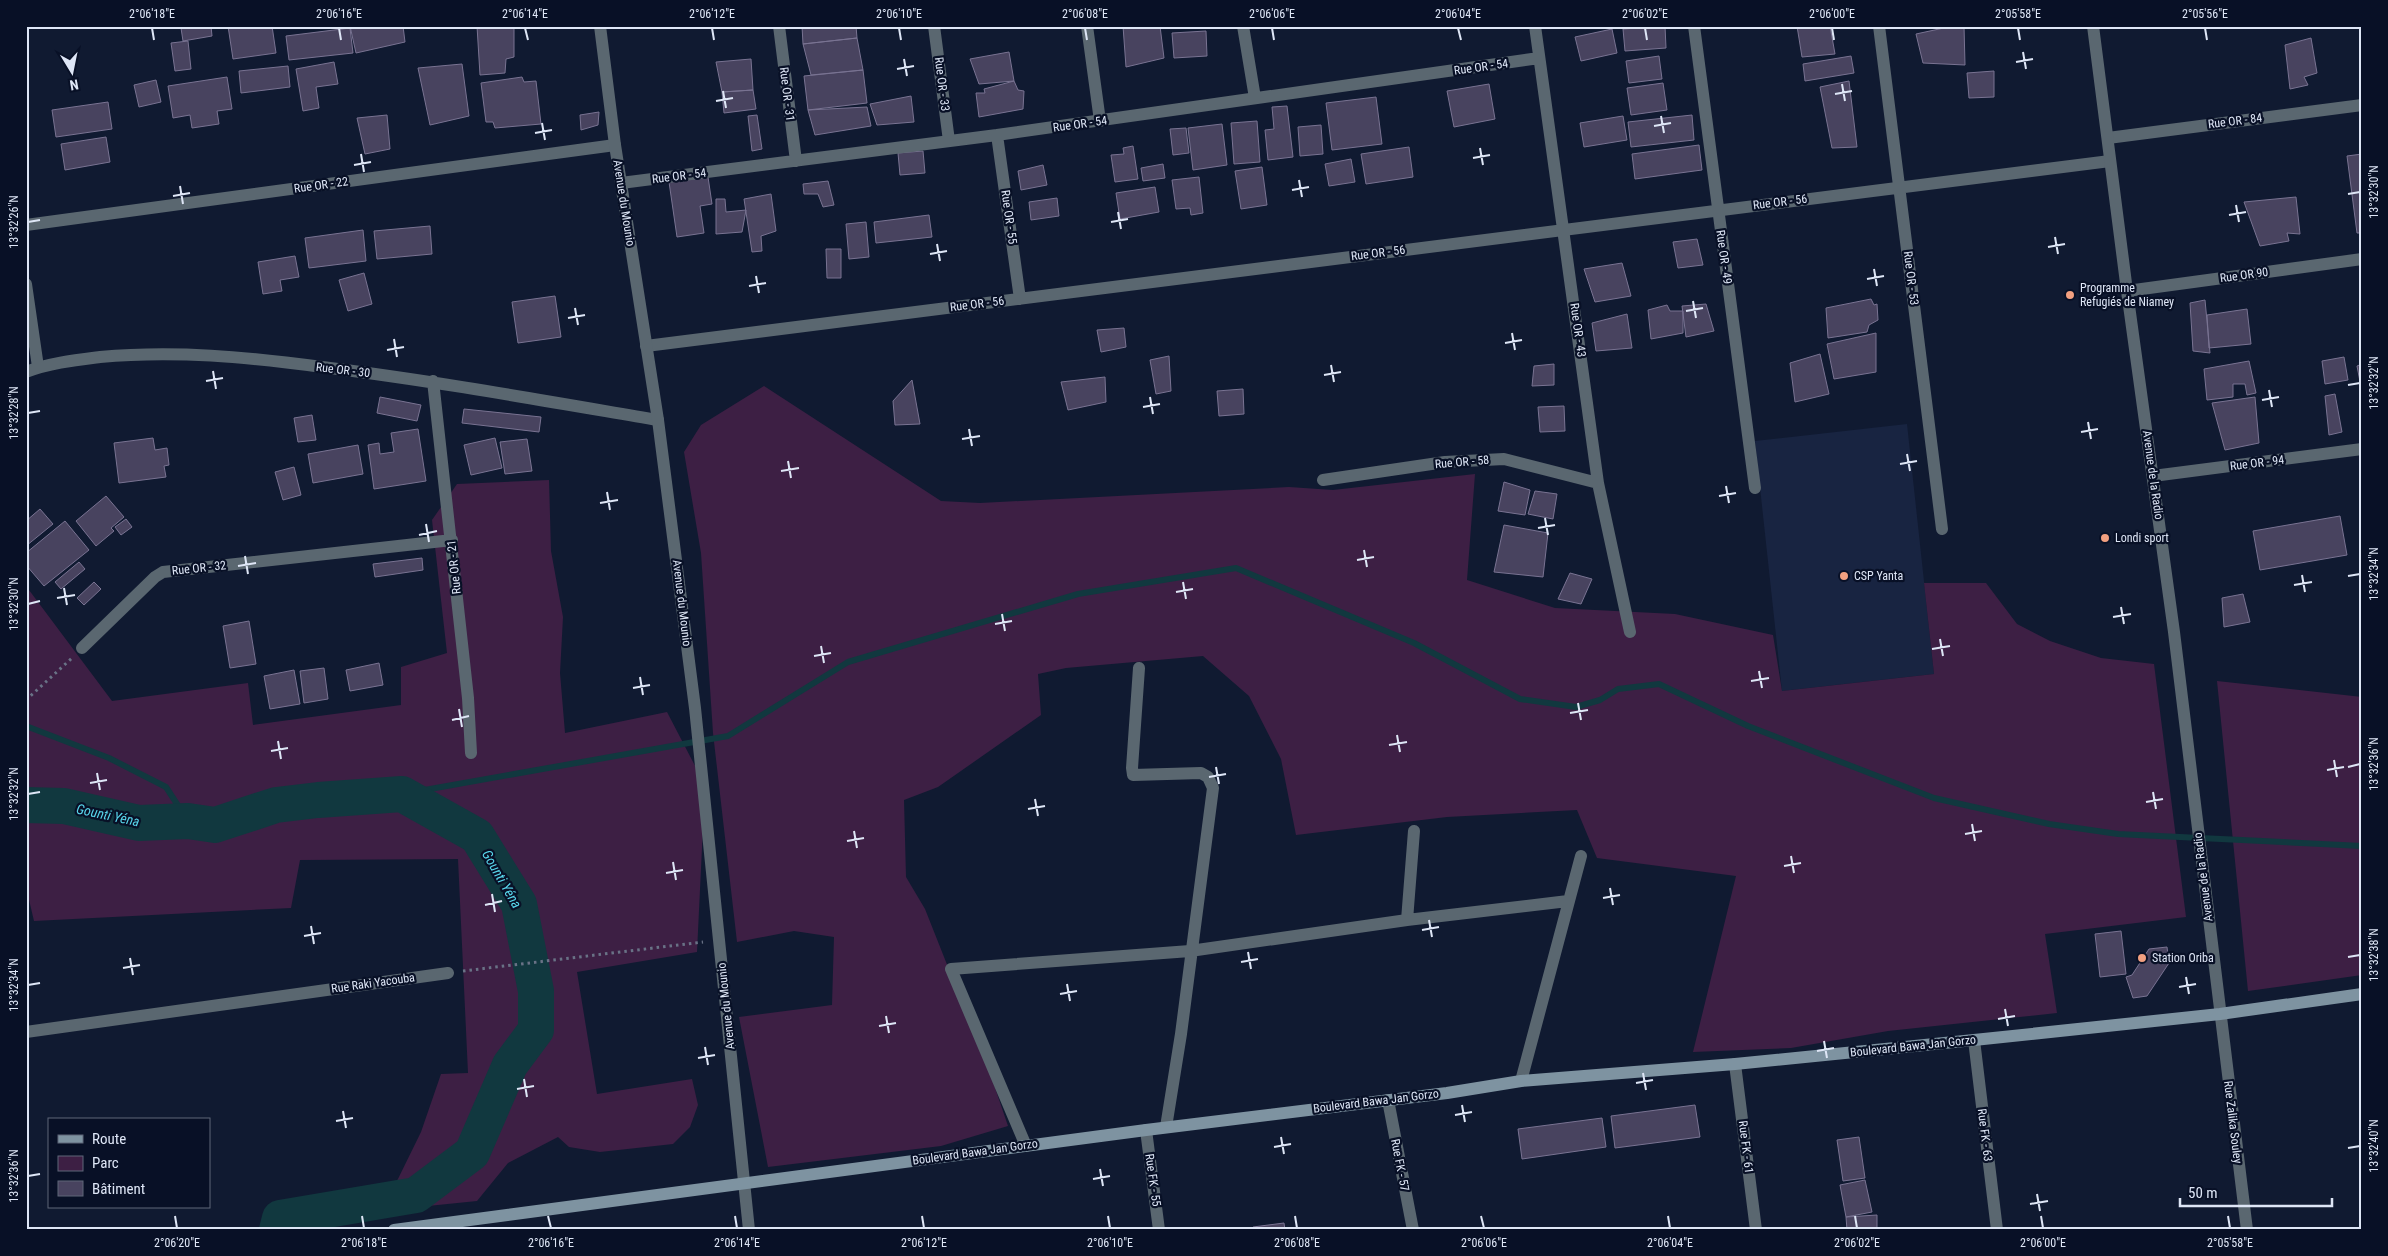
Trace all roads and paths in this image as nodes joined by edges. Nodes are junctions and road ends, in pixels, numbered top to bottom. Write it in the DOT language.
graph roads {
  1 [pos="600,26"];
  2 [pos="778,26"];
  3 [pos="934,26"];
  4 [pos="1087,26"];
  5 [pos="1243,26"];
  6 [pos="1535,26"];
  7 [pos="1694,26"];
  8 [pos="1880,26"];
  9 [pos="2094,26"];
  10 [pos="1539,58"];
  11 [pos="1255,98"];
  12 [pos="2362,105"];
  13 [pos="1100,121"];
  14 [pos="997,135"];
  15 [pos="2108,138"];
  16 [pos="949,141"];
  17 [pos="615,145"];
  18 [pos="796,161"];
  19 [pos="2110,161"];
  20 [pos="621,183"];
  21 [pos="1900,187"];
  22 [pos="1718,210"];
  23 [pos="26,225"];
  24 [pos="1565,230"];
  25 [pos="2362,259"];
  26 [pos="26,284"];
  27 [pos="2127,290"];
  28 [pos="1020,298"];
  29 [pos="646,346"];
  30 [pos="32,369"];
  31 [pos="433,381"];
  32 [pos="658,420"];
  33 [pos="2362,449"];
  34 [pos="2153,476"];
  35 [pos="1323,480"];
  36 [pos="1598,483"];
  37 [pos="1755,488"];
  38 [pos="1942,529"];
  39 [pos="452,540"];
  40 [pos="1630,632"];
  41 [pos="82,648"];
  42 [pos="1139,668"];
  43 [pos="26,700"];
  44 [pos="471,753"];
  45 [pos="1414,831"];
  46 [pos="1581,856"];
  47 [pos="1568,901"];
  48 [pos="1407,920"];
  49 [pos="720,940"];
  50 [pos="1190,951"];
  51 [pos="448,973"];
  52 [pos="2362,994"];
  53 [pos="2220,1014"];
  54 [pos="26,1032"];
  55 [pos="1974,1040"];
  56 [pos="1735,1064"];
  57 [pos="1521,1081"];
  58 [pos="1388,1100"];
  59 [pos="1166,1127"];
  60 [pos="1146,1130"];
  61 [pos="1026,1146"];
  62 [pos="744,1183"];
  63 [pos="394,1230"];
  64 [pos="749,1230"];
  65 [pos="1160,1230"];
  66 [pos="1413,1230"];
  67 [pos="1756,1230"];
  68 [pos="1997,1230"];
  69 [pos="2247,1230"];
  1 -- 17 [label="street, Avenue du Mounio"];
  2 -- 18 [label="street, Rue OR - 31"];
  3 -- 16 [label="street, Rue OR - 33"];
  4 -- 13 [label="street"];
  5 -- 11 [label="street"];
  6 -- 10 [label="street, Rue OR - 43"];
  7 -- 22 [label="street, Rue OR - 49"];
  8 -- 21 [label="street, Rue OR - 53"];
  9 -- 15 [label="street, Avenue de la Radio"];
  10 -- 11 [label="street, Rue OR - 54"];
  10 -- 24 [label="street, Rue OR - 43"];
  11 -- 13 [label="street, Rue OR - 54"];
  12 -- 15 [label="street, Rue OR - 84"];
  13 -- 14 [label="street, Rue OR - 54"];
  14 -- 16 [label="street, Rue OR - 54"];
  14 -- 28 [label="street, Rue OR - 55"];
  15 -- 19 [label="street, Avenue de la Radio"];
  16 -- 18 [label="street, Rue OR - 54"];
  17 -- 20 [label="street, Avenue du Mounio"];
  17 -- 23 [label="street, Rue OR - 22"];
  18 -- 20 [label="street, Rue OR - 54"];
  19 -- 21 [label="street, Rue OR - 56"];
  19 -- 27 [label="street, Avenue de la Radio"];
  20 -- 29 [label="street, Avenue du Mounio"];
  21 -- 22 [label="street, Rue OR - 56"];
  21 -- 38 [label="street, Rue OR - 53"];
  22 -- 24 [label="street, Rue OR - 56"];
  22 -- 37 [label="street, Rue OR - 49"];
  24 -- 28 [label="street, Rue OR - 56"];
  24 -- 36 [label="street, Rue OR - 43"];
  25 -- 27 [label="street, Rue OR 90"];
  26 -- 30 [label="street"];
  27 -- 34 [label="street, Avenue de la Radio"];
  28 -- 29 [label="street, Rue OR - 56"];
  29 -- 32 [label="street, Avenue du Mounio"];
  30 -- 31 [label="street, Rue OR - 30"];
  31 -- 32 [label="street, Rue OR - 30"];
  31 -- 39 [label="street, Rue OR - 21"];
  32 -- 49 [label="street, Avenue du Mounio"];
  33 -- 34 [label="street, Rue OR - 94"];
  34 -- 53 [label="street, Avenue de la Radio"];
  35 -- 36 [label="street, Rue OR - 58"];
  36 -- 40 [label="street, Rue OR - 43"];
  39 -- 41 [label="street, Rue OR - 32"];
  39 -- 44 [label="street, Rue OR - 21"];
  41 -- 43 [label="path"];
  42 -- 50 [label="street"];
  45 -- 48 [label="street"];
  46 -- 47 [label="street"];
  47 -- 48 [label="street"];
  47 -- 57 [label="street"];
  48 -- 50 [label="street"];
  49 -- 51 [label="path"];
  49 -- 62 [label="street, Avenue du Mounio"];
  50 -- 59 [label="street"];
  50 -- 61 [label="street"];
  51 -- 54 [label="street, Rue Raki Yacouba"];
  52 -- 53 [label="main road, Boulevard Bawa Jan Gorzo"];
  53 -- 55 [label="main road, Boulevard Bawa Jan Gorzo"];
  53 -- 69 [label="street, Rue Zalika Souley"];
  55 -- 56 [label="main road, Boulevard Bawa Jan Gorzo"];
  55 -- 68 [label="street, Rue FK - 63"];
  56 -- 57 [label="main road, Boulevard Bawa Jan Gorzo"];
  56 -- 67 [label="street, Rue FK - 61"];
  57 -- 58 [label="main road, Boulevard Bawa Jan Gorzo"];
  58 -- 59 [label="main road, Boulevard Bawa Jan Gorzo"];
  58 -- 66 [label="street, Rue FK - 57"];
  59 -- 60 [label="main road, Boulevard Bawa Jan Gorzo"];
  60 -- 61 [label="main road, Boulevard Bawa Jan Gorzo"];
  60 -- 65 [label="street, Rue FK - 55"];
  61 -- 62 [label="main road, Boulevard Bawa Jan Gorzo"];
  62 -- 63 [label="main road, Boulevard Bawa Jan Gorzo"];
  62 -- 64 [label="street, Avenue du Mounio"];
}
